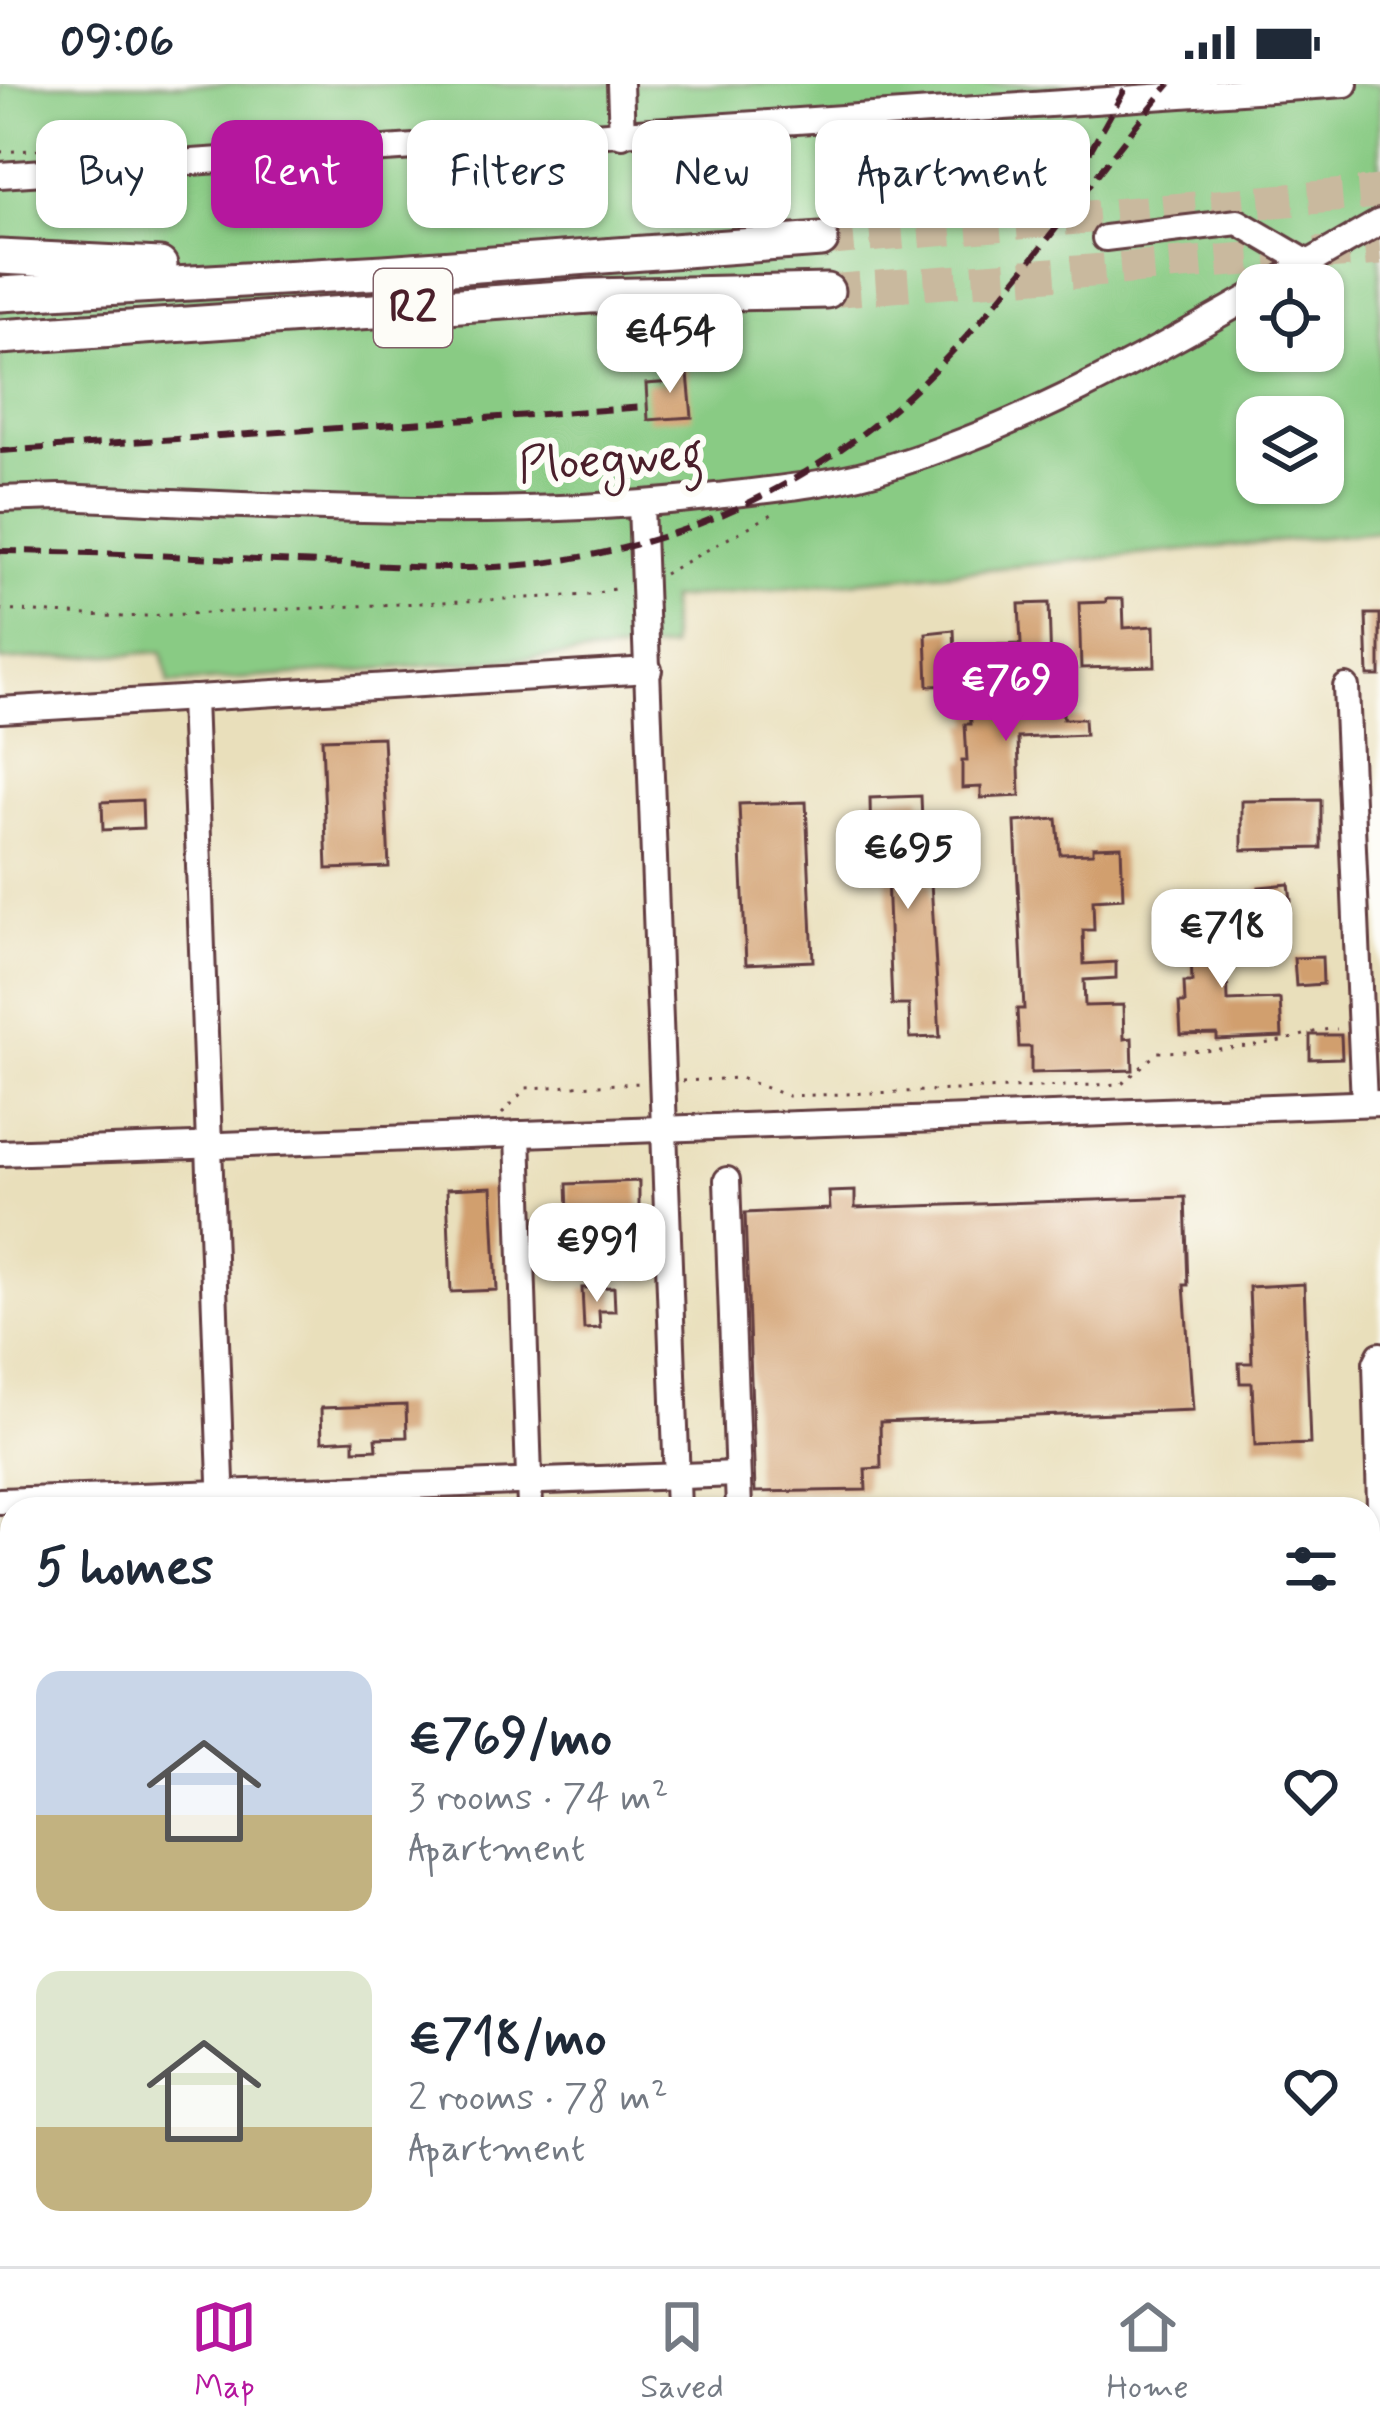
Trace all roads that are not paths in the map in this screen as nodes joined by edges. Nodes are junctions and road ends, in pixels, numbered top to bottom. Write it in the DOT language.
graph roads {
  1 [pos="620,84"];
  2 [pos="1345,84"];
  3 [pos="622,135"];
  4 [pos="0,175"];
  5 [pos="1380,222"];
  6 [pos="1105,238"];
  7 [pos="820,240"];
  8 [pos="0,257"];
  9 [pos="1308,263"];
  10 [pos="384,272"];
  11 [pos="827,291"];
  12 [pos="0,294"];
  13 [pos="1236,304"];
  14 [pos="0,337"];
  15 [pos="0,499"];
  16 [pos="641,505"];
  17 [pos="649,670"];
  18 [pos="1346,687"];
  19 [pos="193,698"];
  20 [pos="0,710"];
  21 [pos="1372,1103"];
  22 [pos="510,1125"];
  23 [pos="664,1128"];
  24 [pos="208,1145"];
  25 [pos="0,1153"];
  26 [pos="727,1180"];
  27 [pos="1380,1354"];
  28 [pos="737,1474"];
  29 [pos="677,1477"];
  30 [pos="529,1483"];
  31 [pos="222,1497"];
  32 [pos="303,1497"];
  33 [pos="530,1497"];
  34 [pos="678,1497"];
  35 [pos="738,1497"];
  36 [pos="1380,1497"];
  1 -- 3 [label="street"];
  2 -- 3 [label="street"];
  3 -- 4 [label="street"];
  5 -- 9 [label="street"];
  6 -- 9 [label="street"];
  7 -- 10 [label="highway, R2"];
  8 -- 10 [label="highway"];
  10 -- 12 [label="highway, R2"];
  11 -- 14 [label="highway, R2"];
  13 -- 16 [label="street, Ploegweg"];
  15 -- 16 [label="street, Ploegweg"];
  16 -- 17 [label="street"];
  17 -- 19 [label="street"];
  17 -- 23 [label="street"];
  18 -- 21 [label="street"];
  19 -- 20 [label="street"];
  19 -- 24 [label="street"];
  21 -- 23 [label="street"];
  22 -- 23 [label="street"];
  22 -- 24 [label="street"];
  22 -- 30 [label="street"];
  23 -- 29 [label="street"];
  24 -- 25 [label="street"];
  24 -- 31 [label="street"];
  26 -- 28 [label="street"];
  27 -- 36 [label="street"];
  28 -- 29 [label="street"];
  28 -- 35 [label="street"];
  29 -- 30 [label="street"];
  29 -- 34 [label="street"];
  30 -- 32 [label="street"];
  30 -- 33 [label="street"];
}
